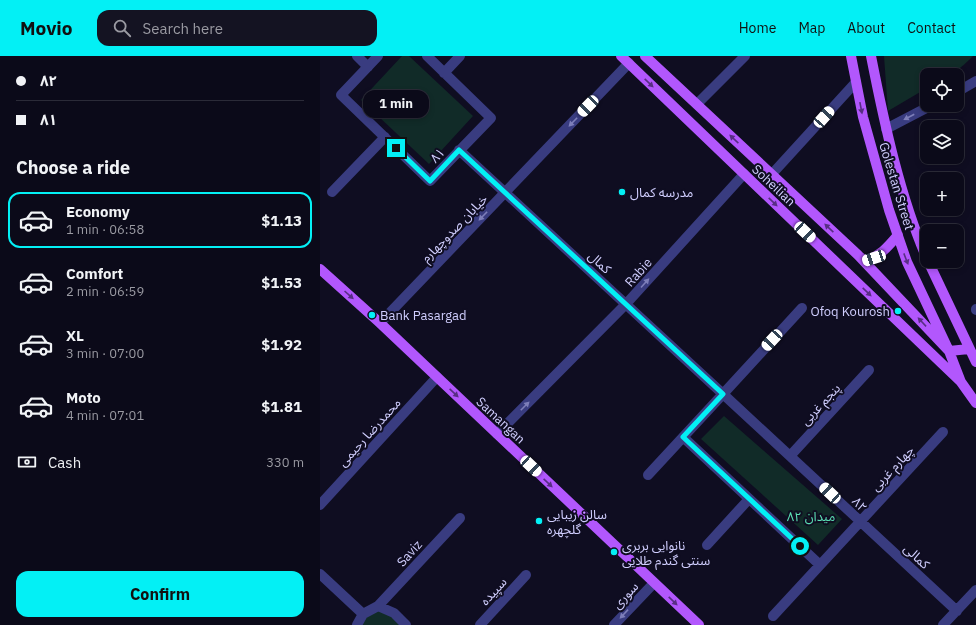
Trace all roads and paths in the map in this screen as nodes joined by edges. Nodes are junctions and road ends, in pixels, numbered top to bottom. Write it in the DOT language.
graph roads {
  1 [pos="357,56"];
  2 [pos="378,56"];
  3 [pos="426,56"];
  4 [pos="460,56"];
  5 [pos="621,56"];
  6 [pos="645,56"];
  7 [pos="745,56"];
  8 [pos="851,56"];
  9 [pos="871,56"];
  10 [pos="632,60"];
  11 [pos="368,67"];
  12 [pos="444,73"];
  13 [pos="856,82"];
  14 [pos="975,82"];
  15 [pos="964,88"];
  16 [pos="697,104"];
  17 [pos="920,111"];
  18 [pos="684,117"];
  19 [pos="886,129"];
  20 [pos="384,137"];
  21 [pos="459,150"];
  22 [pos="756,160"];
  23 [pos="744,174"];
  24 [pos="772,174"];
  25 [pos="759,188"];
  26 [pos="332,192"];
  27 [pos="505,193"];
  28 [pos="898,235"];
  29 [pos="920,240"];
  30 [pos="858,255"];
  31 [pos="931,268"];
  32 [pos="320,269"];
  33 [pos="626,304"];
  34 [pos="802,308"];
  35 [pos="380,323"];
  36 [pos="969,348"];
  37 [pos="949,350"];
  38 [pos="976,362"];
  39 [pos="869,370"];
  40 [pos="437,377"];
  41 [pos="961,382"];
  42 [pos="723,394"];
  43 [pos="976,403"];
  44 [pos="943,432"];
  45 [pos="497,434"];
  46 [pos="683,437"];
  47 [pos="790,456"];
  48 [pos="648,475"];
  49 [pos="749,499"];
  50 [pos="320,505"];
  51 [pos="460,518"];
  52 [pos="860,521"];
  53 [pos="707,545"];
  54 [pos="820,565"];
  55 [pos="320,574"];
  56 [pos="526,575"];
  57 [pos="654,583"];
  58 [pos="976,590"];
  59 [pos="378,606"];
  60 [pos="957,611"];
  61 [pos="363,614"];
  62 [pos="773,616"];
  63 [pos="357,625"];
  64 [pos="406,625"];
  65 [pos="480,625"];
  66 [pos="614,625"];
  67 [pos="698,625"];
  68 [pos="943,625"];
  1 -- 11 [label="street"];
  2 -- 11 [label="street, ۸۱"];
  3 -- 12 [label="street, ۸۱"];
  4 -- 12 [label="street"];
  5 -- 10 [label="main road, Soheilian"];
  6 -- 16 [label="main road, Soheilian"];
  7 -- 16 [label="street"];
  8 -- 13 [label="main road, Golestan Street"];
  9 -- 19 [label="main road, Golestan Street"];
  10 -- 18 [label="main road, Soheilian, one-way"];
  10 -- 27 [label="street, خیابان صدوچهارم, one-way"];
  11 -- 20 [label="street, ۸۱"];
  12 -- 21 [label="street, ۸۱"];
  13 -- 24 [label="street"];
  13 -- 28 [label="main road, Golestan Street, one-way"];
  14 -- 15 [label="street"];
  16 -- 18 [label="main road"];
  22 -- 16 [label="main road, Soheilian, one-way"];
  17 -- 19 [label="street, one-way"];
  18 -- 23 [label="main road, Soheilian"];
  19 -- 29 [label="main road, Golestan Street"];
  20 -- 21 [label="street, ۸۱"];
  20 -- 26 [label="street"];
  21 -- 27 [label="street, کمال"];
  22 -- 23 [label="main road"];
  22 -- 24 [label="main road, Soheilian"];
  23 -- 25 [label="main road, Soheilian"];
  33 -- 23 [label="street, Rabie, one-way"];
  24 -- 25 [label="main road"];
  30 -- 24 [label="main road, Soheilian, one-way"];
  25 -- 41 [label="main road, Soheilian, one-way"];
  27 -- 33 [label="street, کمال"];
  27 -- 35 [label="street, خیابان صدوچهارم, one-way"];
  28 -- 30 [label="main road"];
  28 -- 37 [label="main road, Golestan Street, one-way"];
  37 -- 30 [label="main road, Soheilian, one-way"];
  31 -- 36 [label="main road, Golestan Street"];
  32 -- 35 [label="main road, Samangan, one-way"];
  33 -- 42 [label="street, کمال"];
  45 -- 33 [label="street, Rabie, one-way"];
  34 -- 42 [label="street"];
  35 -- 40 [label="main road, Samangan"];
  36 -- 37 [label="main road"];
  36 -- 38 [label="main road, Golestan Street"];
  37 -- 41 [label="main road, Golestan Street"];
  39 -- 47 [label="street, پنجم غربی"];
  40 -- 45 [label="main road, Samangan, one-way"];
  40 -- 50 [label="street, محمدرضا رحیمی"];
  41 -- 43 [label="main road, Golestan Street"];
  42 -- 46 [label="street"];
  42 -- 47 [label="street, ۸۲"];
  44 -- 52 [label="street, چهارم غربی"];
  45 -- 57 [label="main road, Samangan, one-way"];
  46 -- 48 [label="street"];
  46 -- 49 [label="street"];
  47 -- 52 [label="street, ۸۲"];
  49 -- 53 [label="street"];
  49 -- 54 [label="street"];
  51 -- 59 [label="street, Saviz"];
  52 -- 54 [label="street, ۸۲"];
  52 -- 60 [label="street, کمالی"];
  54 -- 62 [label="street, ۸۲"];
  55 -- 61 [label="street"];
  56 -- 65 [label="street, سپیده"];
  57 -- 66 [label="street, سوری, one-way"];
  57 -- 67 [label="main road, Samangan, one-way"];
  58 -- 60 [label="street"];
  59 -- 61 [label="street, Saviz"];
  59 -- 64 [label="street"];
  60 -- 68 [label="street"];
  61 -- 63 [label="street"];
}
